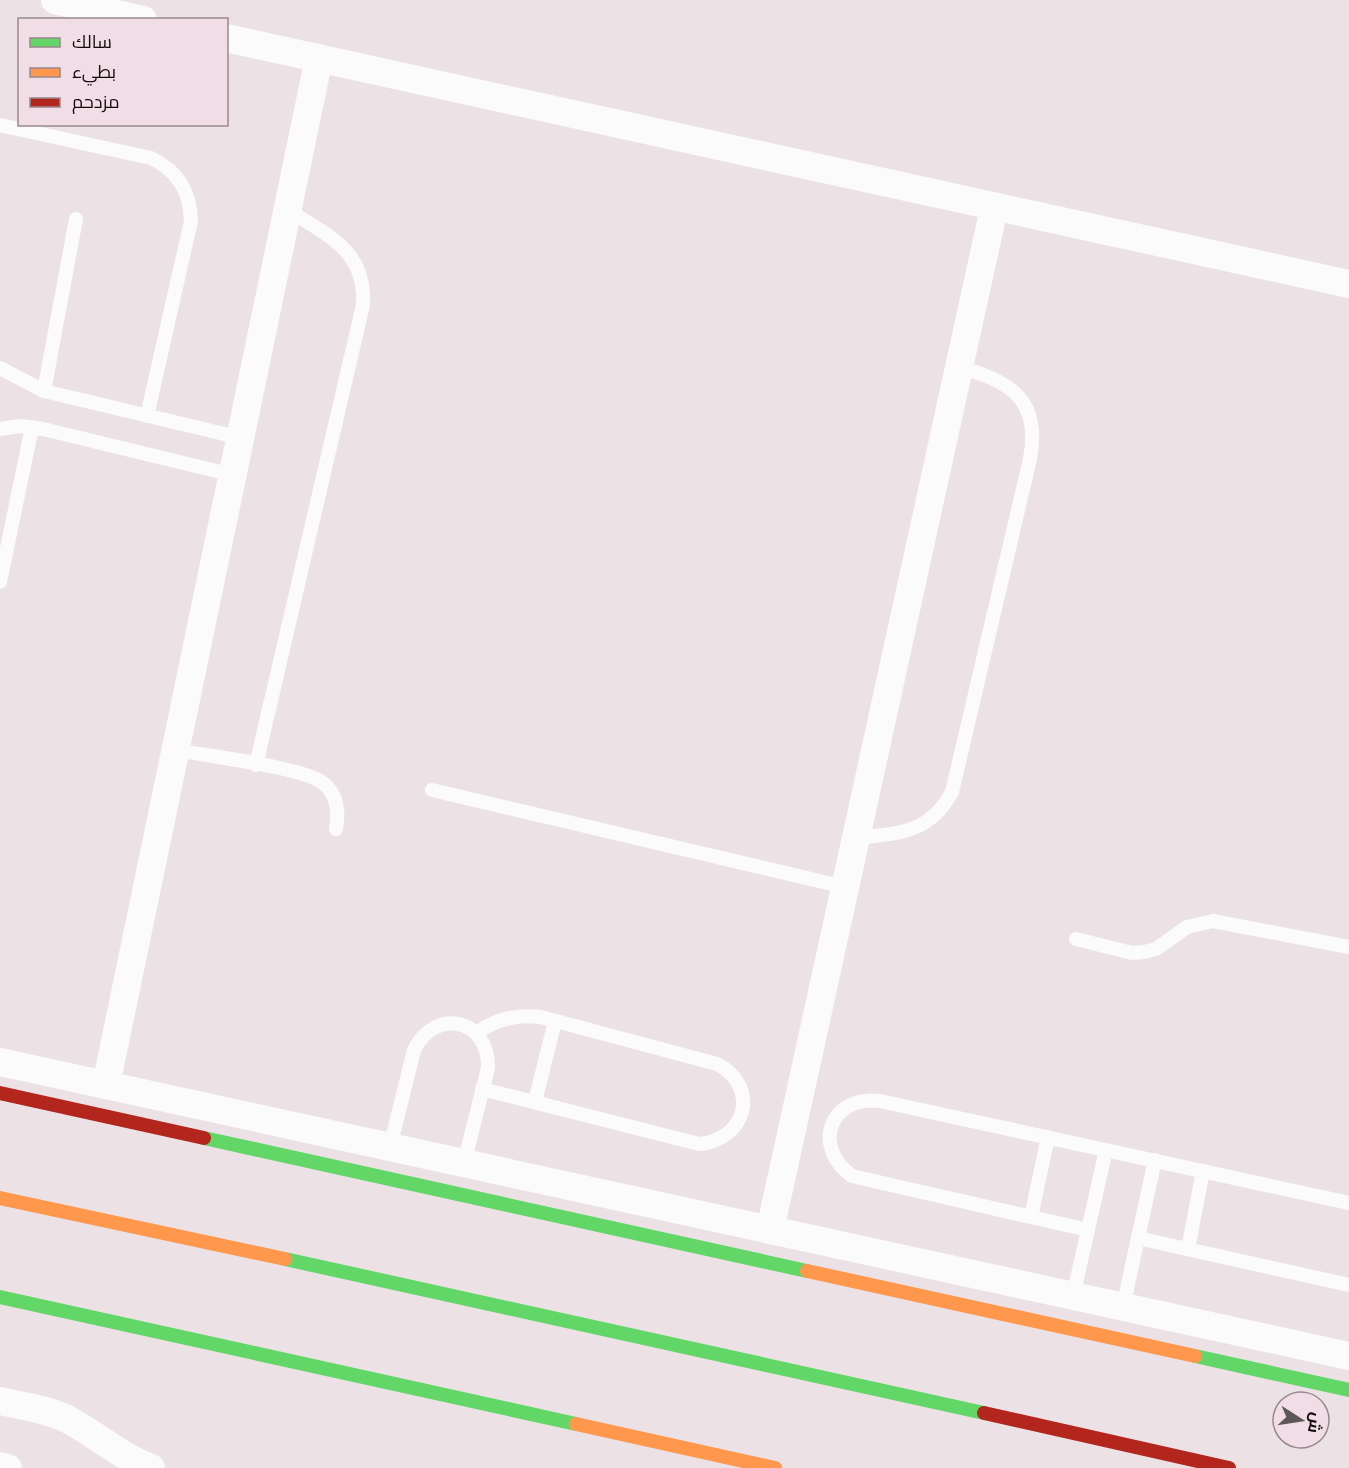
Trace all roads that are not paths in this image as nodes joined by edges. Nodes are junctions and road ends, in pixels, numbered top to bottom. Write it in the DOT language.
graph roads {
  1 [pos="55,0"];
  2 [pos="134,18"];
  3 [pos="228,38"];
  4 [pos="319,58"];
  5 [pos="0,125"];
  6 [pos="994,208"];
  7 [pos="288,210"];
  8 [pos="76,219"];
  9 [pos="1349,284"];
  10 [pos="959,367"];
  11 [pos="0,368"];
  12 [pos="44,391"];
  13 [pos="147,416"];
  14 [pos="32,427"];
  15 [pos="0,429"];
  16 [pos="241,438"];
  17 [pos="233,475"];
  18 [pos="0,582"];
  19 [pos="176,750"];
  20 [pos="256,765"];
  21 [pos="432,790"];
  22 [pos="336,829"];
  23 [pos="856,838"];
  24 [pos="845,887"];
  25 [pos="1076,939"];
  26 [pos="1349,947"];
  27 [pos="555,1021"];
  28 [pos="476,1033"];
  29 [pos="0,1062"];
  30 [pos="106,1085"];
  31 [pos="482,1089"];
  32 [pos="0,1093"];
  33 [pos="535,1102"];
  34 [pos="1048,1137"];
  35 [pos="390,1147"];
  36 [pos="1106,1150"];
  37 [pos="1155,1160"];
  38 [pos="464,1163"];
  39 [pos="1203,1171"];
  40 [pos="619,1197"];
  41 [pos="0,1198"];
  42 [pos="1349,1203"];
  43 [pos="1031,1217"];
  44 [pos="612,1228"];
  45 [pos="770,1230"];
  46 [pos="1088,1230"];
  47 [pos="1138,1238"];
  48 [pos="1188,1249"];
  49 [pos="1349,1285"];
  50 [pos="1073,1296"];
  51 [pos="0,1297"];
  52 [pos="1123,1307"];
  53 [pos="1349,1356"];
  54 [pos="1349,1390"];
  55 [pos="0,1401"];
  56 [pos="1175,1462"];
  57 [pos="0,1466"];
  58 [pos="8,1468"];
  59 [pos="151,1468"];
  60 [pos="775,1468"];
  61 [pos="1229,1468"];
  1 -- 2 [label="street"];
  3 -- 4 [label="street"];
  4 -- 6 [label="street"];
  4 -- 7 [label="street"];
  5 -- 13 [label="lane"];
  6 -- 9 [label="street"];
  6 -- 10 [label="street"];
  7 -- 16 [label="street"];
  7 -- 20 [label="lane"];
  8 -- 12 [label="lane"];
  10 -- 23 [label="street"];
  10 -- 23 [label="lane"];
  11 -- 12 [label="lane"];
  12 -- 13 [label="lane"];
  13 -- 16 [label="lane"];
  14 -- 15 [label="lane"];
  14 -- 17 [label="lane"];
  14 -- 18 [label="lane"];
  16 -- 17 [label="street"];
  17 -- 19 [label="street"];
  19 -- 20 [label="lane"];
  19 -- 30 [label="street"];
  20 -- 22 [label="lane"];
  21 -- 24 [label="lane"];
  23 -- 24 [label="street"];
  24 -- 45 [label="street"];
  25 -- 26 [label="lane"];
  27 -- 28 [label="lane"];
  27 -- 33 [label="lane"];
  27 -- 33 [label="lane"];
  28 -- 31 [label="lane"];
  28 -- 35 [label="lane"];
  29 -- 30 [label="street"];
  30 -- 35 [label="street"];
  31 -- 33 [label="lane"];
  31 -- 38 [label="lane"];
  32 -- 44 [label="street"];
  34 -- 36 [label="lane"];
  34 -- 43 [label="lane"];
  34 -- 43 [label="lane"];
  35 -- 38 [label="street"];
  36 -- 37 [label="lane"];
  36 -- 46 [label="lane"];
  37 -- 39 [label="lane"];
  37 -- 47 [label="lane"];
  38 -- 40 [label="street"];
  39 -- 42 [label="lane"];
  39 -- 48 [label="lane"];
  40 -- 44 [label="street"];
  40 -- 45 [label="street"];
  41 -- 56 [label="street"];
  43 -- 46 [label="lane"];
  44 -- 54 [label="street"];
  45 -- 50 [label="street"];
  46 -- 50 [label="lane"];
  47 -- 48 [label="lane"];
  47 -- 52 [label="lane"];
  48 -- 49 [label="lane"];
  50 -- 52 [label="street"];
  51 -- 60 [label="street"];
  52 -- 53 [label="street"];
  55 -- 59 [label="street"];
  56 -- 61 [label="street"];
  57 -- 58 [label="street"];
}
